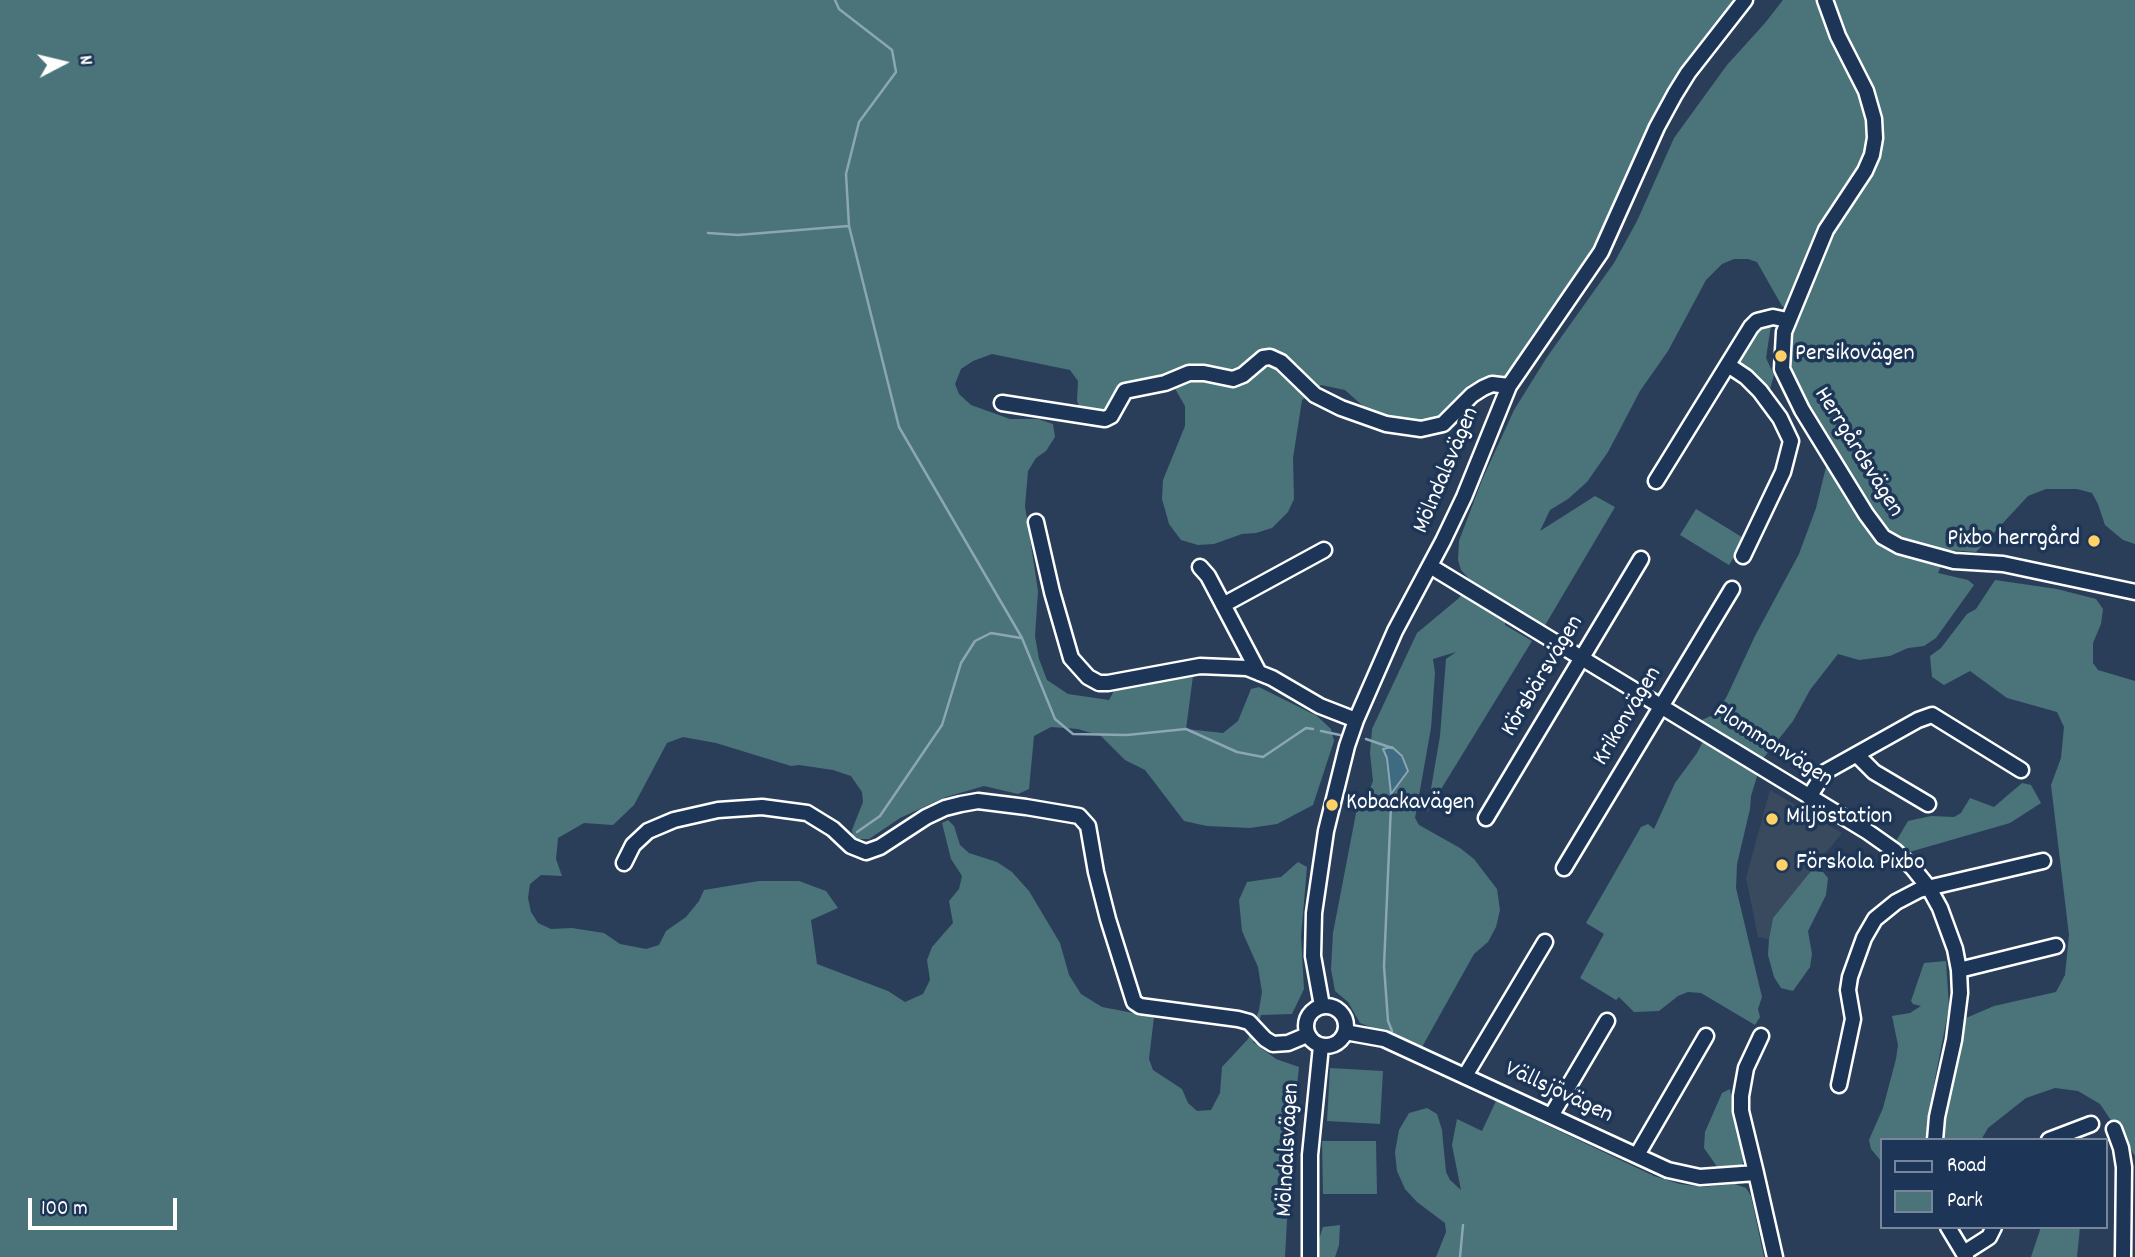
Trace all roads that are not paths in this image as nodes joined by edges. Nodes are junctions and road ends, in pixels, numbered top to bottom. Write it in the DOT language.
graph roads {
  1 [pos="1745,0"];
  2 [pos="1825,0"];
  3 [pos="1787,320"];
  4 [pos="1728,365"];
  5 [pos="1510,386"];
  6 [pos="1002,403"];
  7 [pos="1656,481"];
  8 [pos="1036,522"];
  9 [pos="1324,550"];
  10 [pos="1743,556"];
  11 [pos="1641,559"];
  12 [pos="1430,566"];
  13 [pos="1200,567"];
  14 [pos="1732,589"];
  15 [pos="2135,592"];
  16 [pos="1223,605"];
  17 [pos="1583,659"];
  18 [pos="1259,673"];
  19 [pos="1662,706"];
  20 [pos="1356,720"];
  21 [pos="1857,755"];
  22 [pos="2021,770"];
  23 [pos="1809,797"];
  24 [pos="1928,804"];
  25 [pos="1486,818"];
  26 [pos="2043,861"];
  27 [pos="624,863"];
  28 [pos="1564,868"];
  29 [pos="1928,888"];
  30 [pos="1545,942"];
  31 [pos="2056,946"];
  32 [pos="1959,970"];
  33 [pos="1322,1006"];
  34 [pos="1607,1021"];
  35 [pos="1345,1032"];
  36 [pos="1307,1035"];
  37 [pos="1761,1035"];
  38 [pos="1706,1036"];
  39 [pos="1321,1046"];
  40 [pos="1465,1076"];
  41 [pos="1839,1085"];
  42 [pos="1551,1116"];
  43 [pos="2091,1124"];
  44 [pos="2114,1129"];
  45 [pos="1935,1138"];
  46 [pos="2054,1138"];
  47 [pos="1637,1155"];
  48 [pos="1756,1173"];
  49 [pos="1949,1229"];
  50 [pos="1993,1229"];
  51 [pos="1965,1255"];
  52 [pos="1310,1257"];
  53 [pos="1775,1257"];
  54 [pos="2123,1257"];
  1 -- 5 [label="street, Mölndalsvägen"];
  2 -- 3 [label="street, Herrgårdsvägen"];
  3 -- 4 [label="street"];
  3 -- 15 [label="street, Herrgårdsvägen"];
  4 -- 7 [label="street"];
  4 -- 10 [label="street"];
  5 -- 6 [label="street"];
  5 -- 12 [label="street, Mölndalsvägen"];
  8 -- 18 [label="street"];
  9 -- 16 [label="street"];
  11 -- 17 [label="street, Körsbärsvägen"];
  12 -- 17 [label="street, Plommonvägen"];
  12 -- 20 [label="street, Mölndalsvägen"];
  13 -- 16 [label="street"];
  14 -- 19 [label="street, Krikonvägen"];
  16 -- 18 [label="street"];
  17 -- 19 [label="street, Plommonvägen"];
  17 -- 25 [label="street, Körsbärsvägen"];
  18 -- 20 [label="street"];
  19 -- 23 [label="street, Plommonvägen"];
  19 -- 28 [label="street, Krikonvägen"];
  20 -- 33 [label="street, Mölndalsvägen"];
  21 -- 22 [label="street"];
  21 -- 23 [label="street"];
  21 -- 24 [label="street"];
  23 -- 29 [label="street, Plommonvägen"];
  26 -- 29 [label="street"];
  27 -- 36 [label="street"];
  29 -- 32 [label="street, Plommonvägen"];
  29 -- 41 [label="street"];
  30 -- 40 [label="street"];
  31 -- 32 [label="street"];
  32 -- 45 [label="street, Plommonvägen"];
  33 -- 35 [label="street"];
  33 -- 36 [label="street"];
  34 -- 42 [label="street"];
  35 -- 39 [label="street"];
  35 -- 40 [label="street, Vällsjövägen"];
  36 -- 39 [label="street"];
  37 -- 48 [label="street"];
  38 -- 47 [label="street"];
  39 -- 52 [label="street, Mölndalsvägen"];
  40 -- 42 [label="street, Vällsjövägen"];
  42 -- 47 [label="street, Vällsjövägen"];
  43 -- 46 [label="street"];
  44 -- 54 [label="street"];
  47 -- 48 [label="street, Vällsjövägen"];
  48 -- 53 [label="street"];
  49 -- 51 [label="street"];
  50 -- 51 [label="street"];
}
